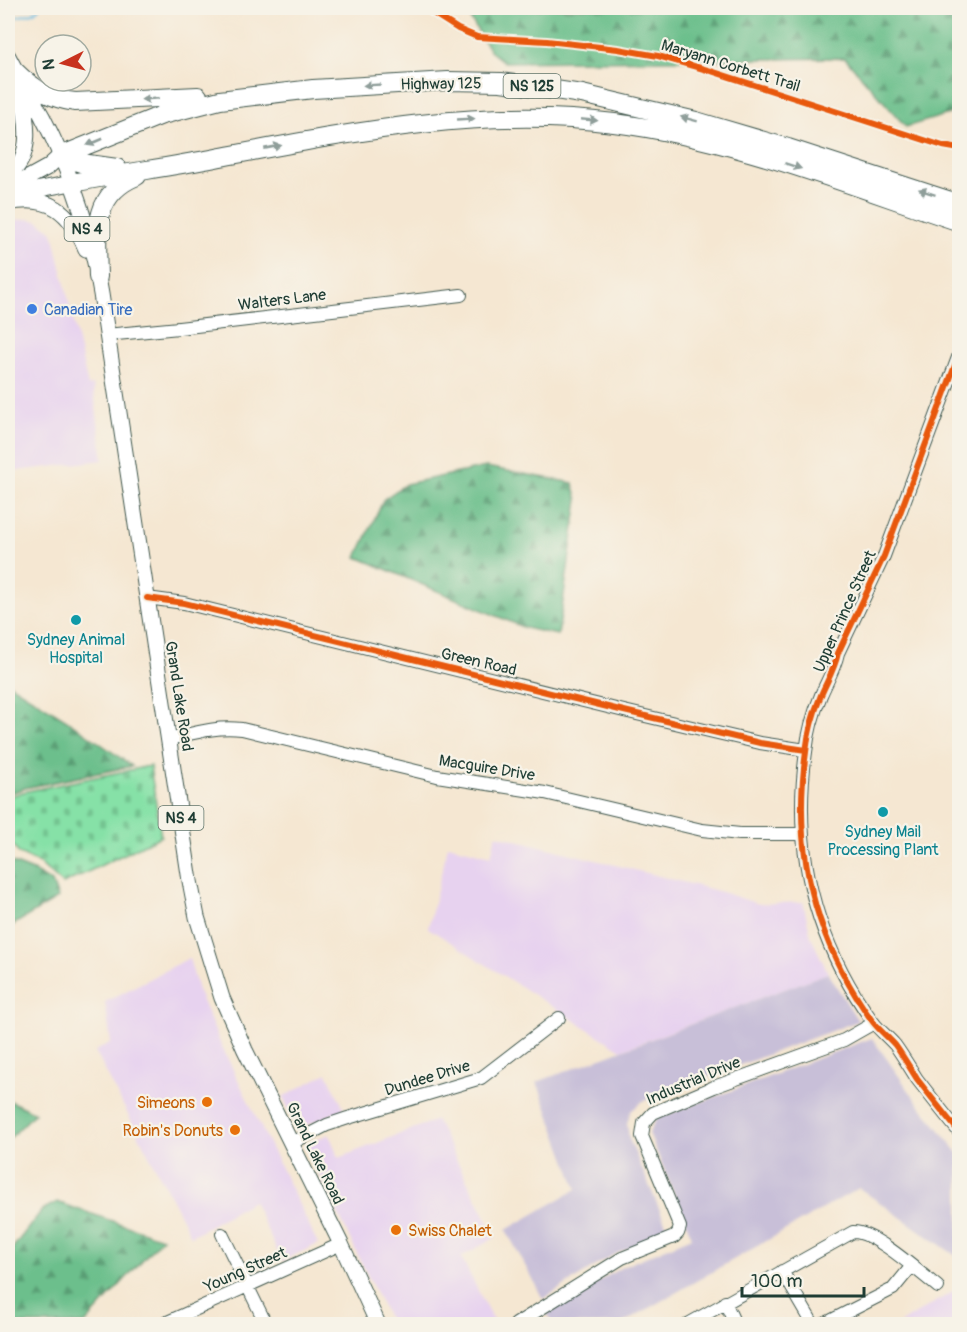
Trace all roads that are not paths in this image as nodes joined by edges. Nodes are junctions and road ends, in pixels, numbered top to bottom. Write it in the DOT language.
graph roads {
  1 [pos="12,64"];
  2 [pos="313,88"];
  3 [pos="60,156"];
  4 [pos="216,158"];
  5 [pos="163,166"];
  6 [pos="8,177"];
  7 [pos="72,183"];
  8 [pos="8,189"];
  9 [pos="8,197"];
  10 [pos="8,203"];
  11 [pos="960,204"];
  12 [pos="960,222"];
  13 [pos="98,276"];
  14 [pos="461,295"];
  15 [pos="106,335"];
  16 [pos="960,352"];
  17 [pos="147,598"];
  18 [pos="169,739"];
  19 [pos="806,750"];
  20 [pos="802,834"];
  21 [pos="559,1018"];
  22 [pos="874,1023"];
  23 [pos="960,1133"];
  24 [pos="292,1143"];
  25 [pos="222,1234"];
  26 [pos="341,1244"];
  27 [pos="911,1267"];
  28 [pos="782,1270"];
  29 [pos="248,1286"];
  30 [pos="938,1287"];
  31 [pos="725,1302"];
  32 [pos="164,1324"];
  33 [pos="266,1324"];
  34 [pos="378,1324"];
  35 [pos="516,1324"];
  36 [pos="688,1324"];
  37 [pos="735,1324"];
  38 [pos="813,1324"];
  39 [pos="824,1324"];
  2 -- 1 [label="highway, one-way"];
  1 -- 3 [label="main road, Grand Lake Road / NS 4"];
  1 -- 6 [label="main road"];
  2 -- 3 [label="highway, Highway 125 / NS 125, one-way"];
  11 -- 2 [label="highway, Highway 125 / NS 125, one-way"];
  3 -- 5 [label="highway"];
  3 -- 6 [label="main road"];
  3 -- 7 [label="main road, Grand Lake Road / NS 4"];
  3 -- 8 [label="main road"];
  4 -- 5 [label="highway, NS 125"];
  4 -- 12 [label="highway, NS 125, one-way"];
  4 -- 13 [label="highway"];
  5 -- 7 [label="highway, NS 125"];
  7 -- 9 [label="main road"];
  7 -- 13 [label="main road, Grand Lake Road / NS 4"];
  10 -- 13 [label="main road"];
  13 -- 15 [label="main road, Grand Lake Road / NS 4"];
  14 -- 15 [label="street, Walters Lane"];
  15 -- 17 [label="main road, Grand Lake Road / NS 4"];
  16 -- 19 [label="street, Upper Prince Street"];
  17 -- 18 [label="main road, Grand Lake Road / NS 4"];
  17 -- 19 [label="street, Green Road"];
  18 -- 20 [label="street, Macguire Drive"];
  18 -- 24 [label="main road, Grand Lake Road / NS 4"];
  19 -- 20 [label="street, Upper Prince Street"];
  20 -- 22 [label="street, Upper Prince Street"];
  21 -- 24 [label="street, Dundee Drive"];
  22 -- 23 [label="street, Upper Prince Street"];
  22 -- 35 [label="street, Industrial Drive"];
  24 -- 26 [label="main road, Grand Lake Road / NS 4"];
  25 -- 29 [label="street"];
  26 -- 29 [label="street, Young Street"];
  26 -- 34 [label="main road, Grand Lake Road / NS 4"];
  27 -- 28 [label="street"];
  27 -- 30 [label="street"];
  27 -- 39 [label="street"];
  28 -- 31 [label="street"];
  28 -- 38 [label="street"];
  29 -- 32 [label="street, Young Street"];
  29 -- 33 [label="street"];
  31 -- 36 [label="street"];
  31 -- 37 [label="street"];
}
